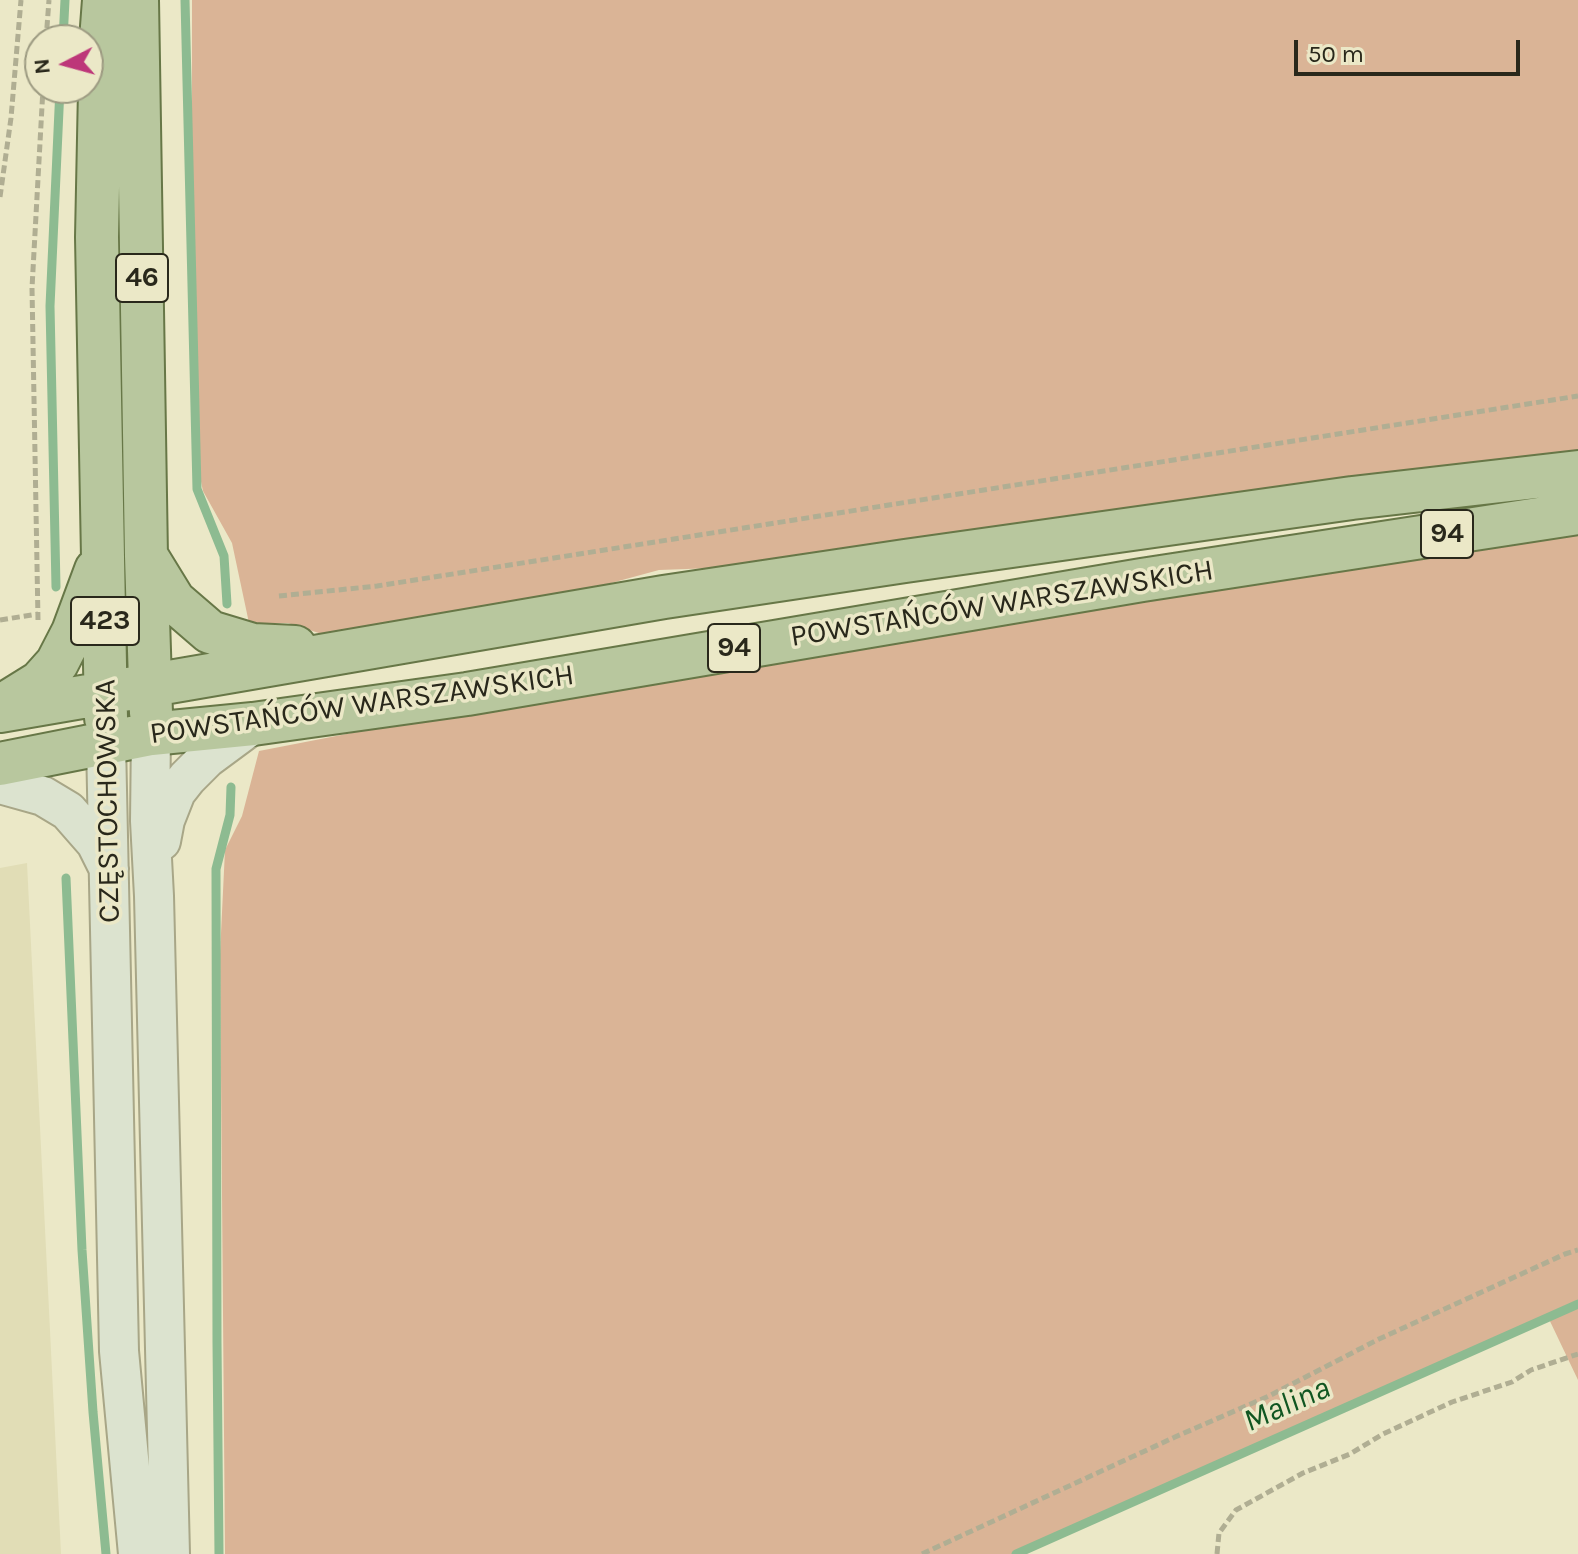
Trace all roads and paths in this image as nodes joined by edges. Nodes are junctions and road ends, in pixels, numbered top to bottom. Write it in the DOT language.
graph roads {
  1 [pos="21,0"];
  2 [pos="49,0"];
  3 [pos="104,0"];
  4 [pos="137,0"];
  5 [pos="47,24"];
  6 [pos="42,104"];
  7 [pos="0,197"];
  8 [pos="1578,396"];
  9 [pos="1578,472"];
  10 [pos="1578,513"];
  11 [pos="104,550"];
  12 [pos="146,556"];
  13 [pos="279,596"];
  14 [pos="38,614"];
  15 [pos="0,620"];
  16 [pos="38,626"];
  17 [pos="368,649"];
  18 [pos="152,685"];
  19 [pos="106,692"];
  20 [pos="0,709"];
  21 [pos="253,724"];
  22 [pos="151,734"];
  23 [pos="106,743"];
  24 [pos="0,764"];
  25 [pos="0,784"];
  26 [pos="109,869"];
  27 [pos="154,896"];
  28 [pos="1578,1250"];
  29 [pos="1578,1354"];
  30 [pos="138,1554"];
  31 [pos="170,1554"];
  32 [pos="922,1554"];
  33 [pos="1217,1554"];
  1 -- 7 [label="path"];
  2 -- 5 [label="path"];
  3 -- 11 [label="main road, CZĘSTOCHOWSKA / 46"];
  4 -- 12 [label="main road, CZĘSTOCHOWSKA / 46"];
  6 -- 14 [label="path"];
  8 -- 13 [label="path"];
  9 -- 17 [label="main road, POWSTAŃCÓW WARSZAWSKICH / 94"];
  10 -- 21 [label="main road, POWSTAŃCÓW WARSZAWSKICH / 94"];
  11 -- 19 [label="main road, CZĘSTOCHOWSKA / 423"];
  11 -- 20 [label="main road"];
  12 -- 17 [label="main road"];
  12 -- 18 [label="main road, CZĘSTOCHOWSKA / 46"];
  14 -- 15 [label="path"];
  14 -- 16 [label="path"];
  17 -- 18 [label="main road, POWSTAŃCÓW WARSZAWSKICH / 94"];
  18 -- 19 [label="main road, POWSTAŃCÓW WARSZAWSKICH / 94"];
  18 -- 22 [label="main road, CZĘSTOCHOWSKA / 46"];
  19 -- 20 [label="main road, POWSTAŃCÓW WARSZAWSKICH / 94"];
  19 -- 23 [label="main road, CZĘSTOCHOWSKA / 423"];
  21 -- 22 [label="main road, POWSTAŃCÓW WARSZAWSKICH / 94"];
  21 -- 27 [label="main road"];
  22 -- 23 [label="main road, POWSTAŃCÓW WARSZAWSKICH"];
  22 -- 27 [label="main road, CZĘSTOCHOWSKA"];
  23 -- 24 [label="main road, POWSTAŃCÓW WARSZAWSKICH"];
  23 -- 26 [label="main road, CZĘSTOCHOWSKA / 423"];
  25 -- 26 [label="main road"];
  26 -- 30 [label="main road, CZĘSTOCHOWSKA / 423"];
  27 -- 31 [label="main road, CZĘSTOCHOWSKA"];
  28 -- 32 [label="path"];
  29 -- 33 [label="path"];
}
